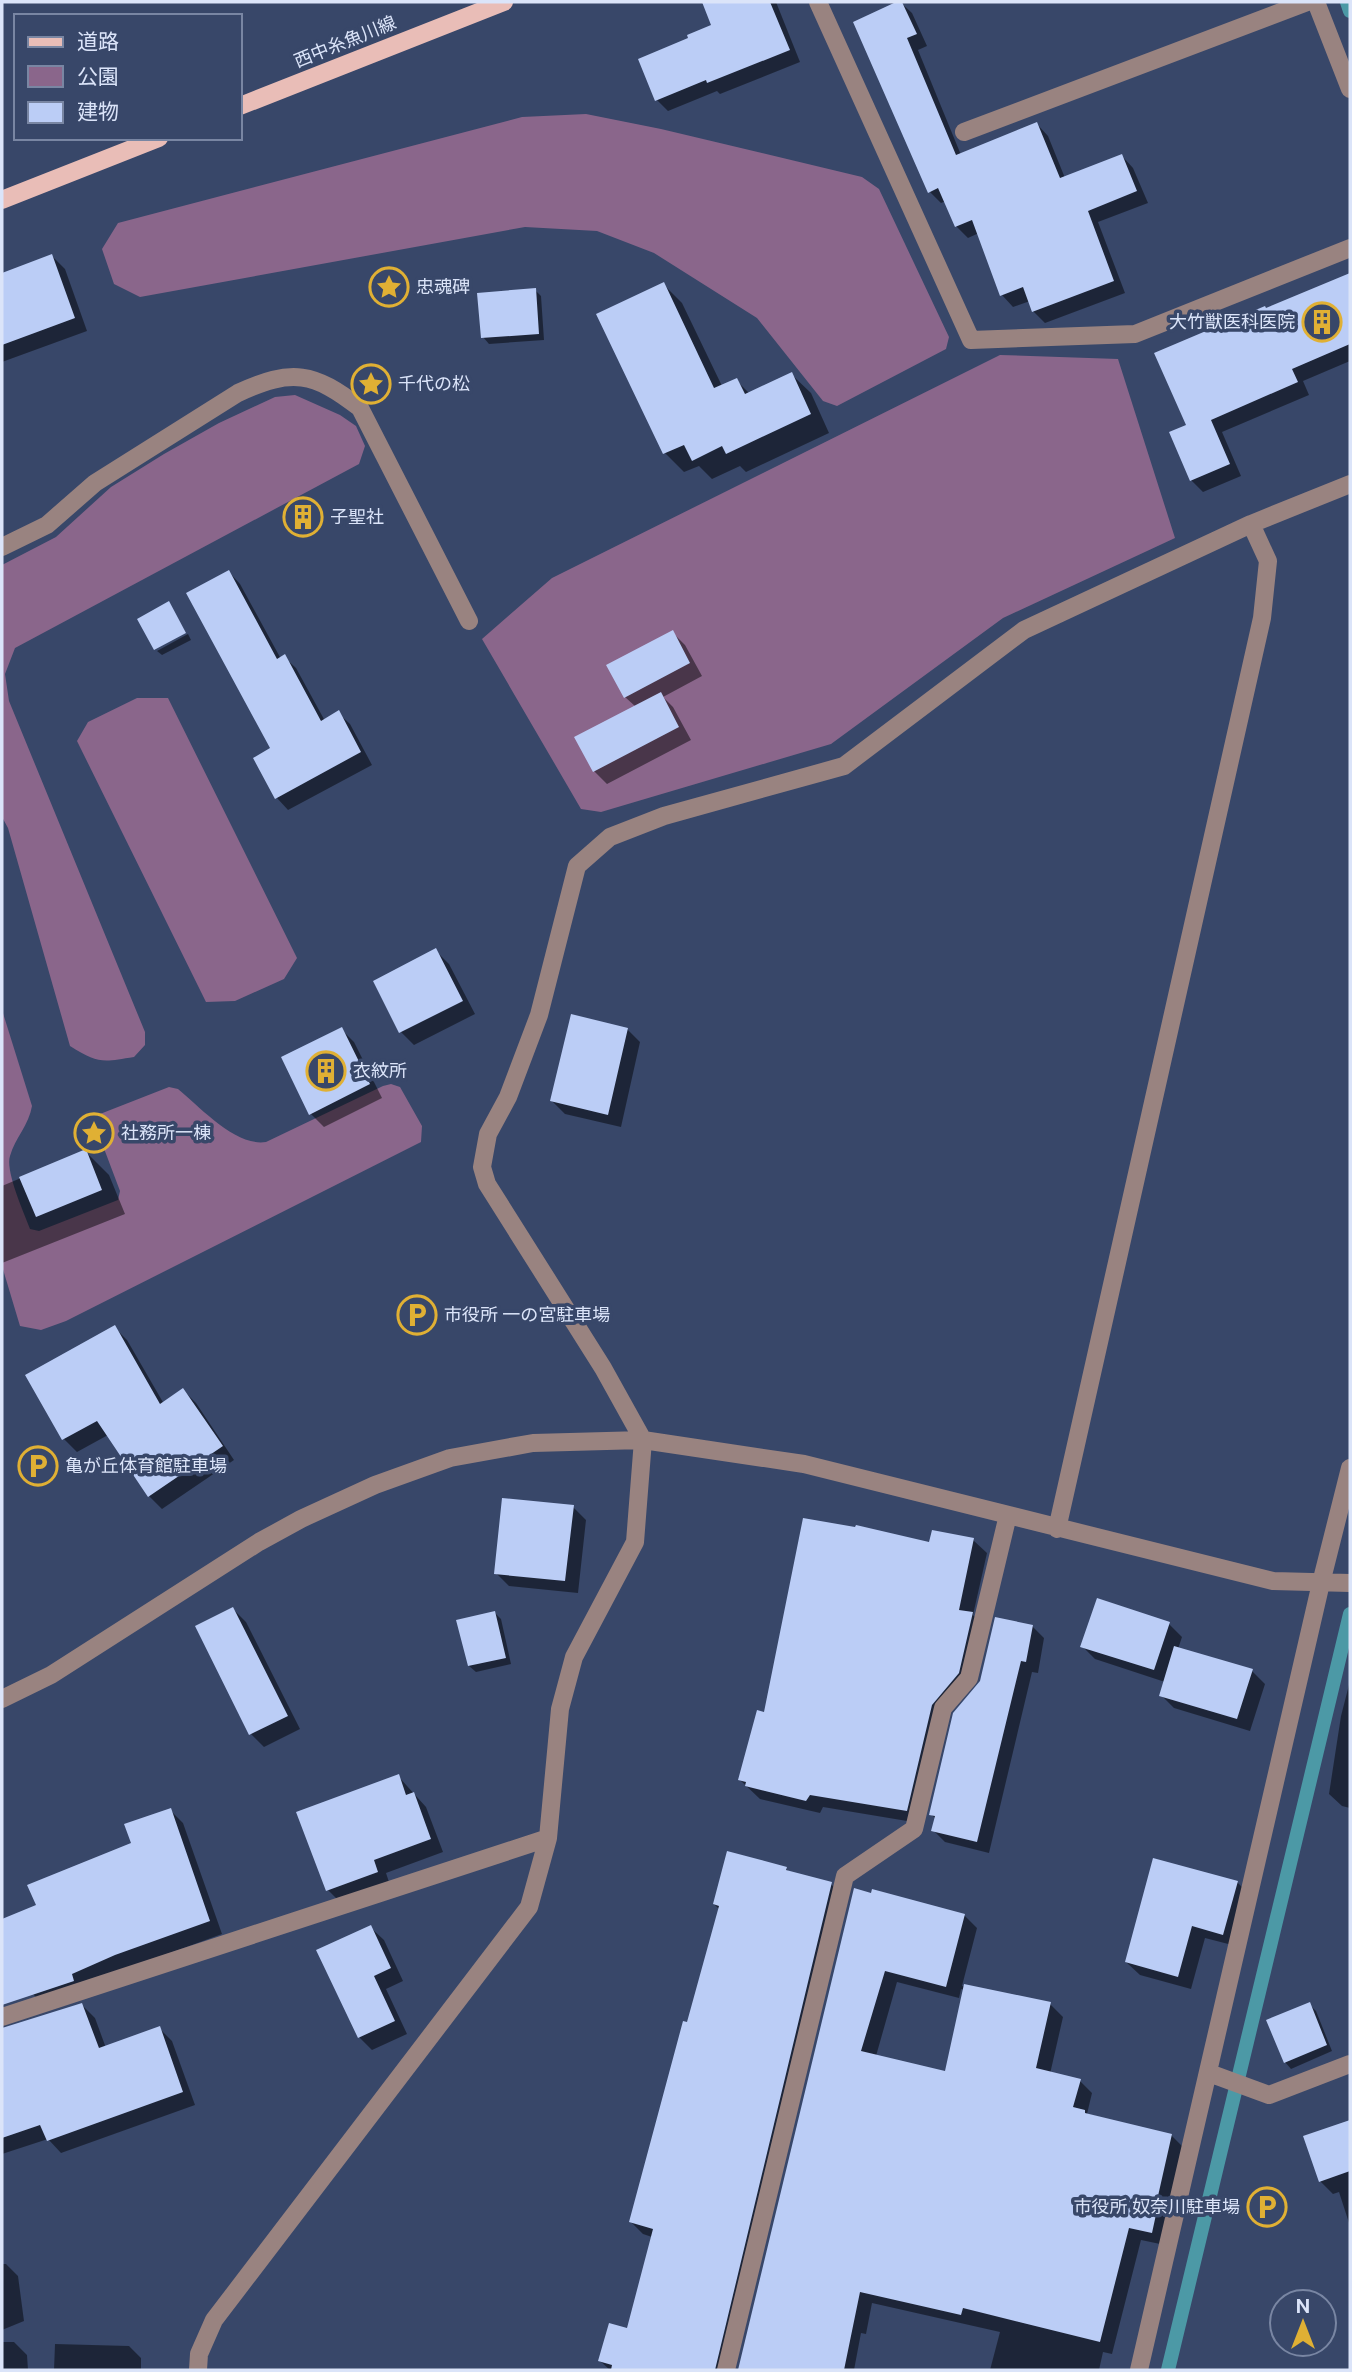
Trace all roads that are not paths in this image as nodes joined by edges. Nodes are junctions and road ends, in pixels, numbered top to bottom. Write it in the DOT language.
graph roads {
  1 [pos="504,2"];
  2 [pos="818,2"];
  3 [pos="1307,2"];
  4 [pos="1316,2"];
  5 [pos="1350,89"];
  6 [pos="242,105"];
  7 [pos="964,132"];
  8 [pos="154,140"];
  9 [pos="2,201"];
  10 [pos="1350,248"];
  11 [pos="1350,484"];
  12 [pos="1251,524"];
  13 [pos="2,547"];
  14 [pos="469,621"];
  15 [pos="643,1440"];
  16 [pos="1350,1468"];
  17 [pos="1008,1516"];
  18 [pos="1057,1529"];
  19 [pos="1321,1583"];
  20 [pos="1350,1584"];
  21 [pos="2,1699"];
  22 [pos="548,1838"];
  23 [pos="2,2017"];
  24 [pos="1350,2064"];
  25 [pos="1209,2073"];
  26 [pos="198,2370"];
  27 [pos="726,2370"];
  28 [pos="1139,2370"];
  1 -- 6 [label="main road, 西中糸魚川線"];
  2 -- 10 [label="street"];
  3 -- 7 [label="street"];
  4 -- 5 [label="street"];
  8 -- 9 [label="main road"];
  11 -- 12 [label="street"];
  12 -- 15 [label="street"];
  12 -- 18 [label="street"];
  13 -- 14 [label="street"];
  15 -- 17 [label="street"];
  15 -- 21 [label="street"];
  15 -- 22 [label="street"];
  16 -- 19 [label="street"];
  17 -- 18 [label="street"];
  17 -- 27 [label="street"];
  18 -- 19 [label="street"];
  19 -- 20 [label="street"];
  19 -- 25 [label="street"];
  22 -- 23 [label="street"];
  22 -- 26 [label="street"];
  24 -- 25 [label="street"];
  25 -- 28 [label="street"];
}
